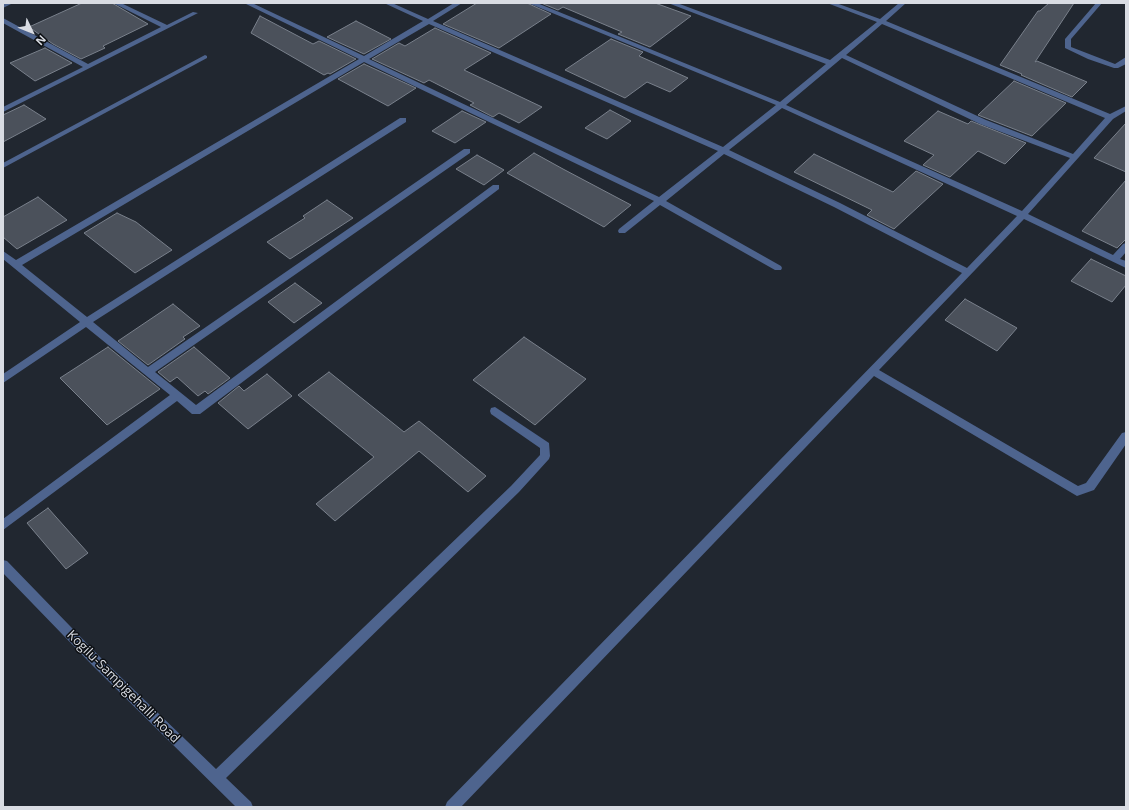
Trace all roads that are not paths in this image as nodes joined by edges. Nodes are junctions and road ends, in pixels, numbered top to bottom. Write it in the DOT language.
graph roads {
  1 [pos="9,3"];
  2 [pos="116,3"];
  3 [pos="247,3"];
  4 [pos="387,3"];
  5 [pos="459,3"];
  6 [pos="531,3"];
  7 [pos="671,3"];
  8 [pos="830,3"];
  9 [pos="903,3"];
  10 [pos="1098,3"];
  11 [pos="3,6"];
  12 [pos="195,13"];
  13 [pos="3,20"];
  14 [pos="429,21"];
  15 [pos="881,21"];
  16 [pos="166,27"];
  17 [pos="841,55"];
  18 [pos="205,57"];
  19 [pos="1126,59"];
  20 [pos="363,60"];
  21 [pos="831,63"];
  22 [pos="88,66"];
  23 [pos="781,105"];
  24 [pos="4,108"];
  25 [pos="1126,108"];
  26 [pos="1110,117"];
  27 [pos="403,120"];
  28 [pos="724,150"];
  29 [pos="467,151"];
  30 [pos="1075,157"];
  31 [pos="3,166"];
  32 [pos="496,187"];
  33 [pos="660,201"];
  34 [pos="1023,215"];
  35 [pos="622,231"];
  36 [pos="1126,246"];
  37 [pos="3,254"];
  38 [pos="1115,259"];
  39 [pos="16,264"];
  40 [pos="1126,265"];
  41 [pos="778,268"];
  42 [pos="968,272"];
  43 [pos="86,322"];
  44 [pos="873,370"];
  45 [pos="148,372"];
  46 [pos="3,379"];
  47 [pos="176,396"];
  48 [pos="495,411"];
  49 [pos="1126,436"];
  50 [pos="3,525"];
  51 [pos="3,565"];
  52 [pos="216,778"];
  53 [pos="246,807"];
  54 [pos="452,807"];
  1 -- 11 [label="street"];
  2 -- 16 [label="street"];
  3 -- 20 [label="street"];
  4 -- 14 [label="street"];
  5 -- 14 [label="street"];
  6 -- 23 [label="street"];
  7 -- 21 [label="street"];
  8 -- 15 [label="street"];
  9 -- 15 [label="street"];
  10 -- 19 [label="street"];
  12 -- 16 [label="street"];
  13 -- 22 [label="street"];
  14 -- 20 [label="street"];
  14 -- 28 [label="street"];
  15 -- 17 [label="street"];
  15 -- 26 [label="street"];
  16 -- 22 [label="street"];
  17 -- 21 [label="street"];
  17 -- 30 [label="street"];
  18 -- 31 [label="street"];
  20 -- 33 [label="street"];
  20 -- 39 [label="street"];
  21 -- 23 [label="street"];
  22 -- 24 [label="street"];
  23 -- 28 [label="street"];
  23 -- 34 [label="street"];
  25 -- 26 [label="street"];
  26 -- 30 [label="street"];
  27 -- 43 [label="street"];
  28 -- 33 [label="street"];
  28 -- 42 [label="street"];
  29 -- 45 [label="street"];
  30 -- 34 [label="street"];
  32 -- 47 [label="street"];
  33 -- 35 [label="street"];
  33 -- 41 [label="street"];
  34 -- 38 [label="street"];
  34 -- 42 [label="street"];
  36 -- 38 [label="street"];
  37 -- 39 [label="street"];
  38 -- 40 [label="street"];
  39 -- 43 [label="street"];
  42 -- 44 [label="street"];
  43 -- 45 [label="street"];
  43 -- 46 [label="street"];
  44 -- 49 [label="street"];
  44 -- 54 [label="street"];
  45 -- 47 [label="street"];
  47 -- 50 [label="street"];
  48 -- 52 [label="street"];
  51 -- 52 [label="street, Kogilu-Sampigehalli Road"];
  52 -- 53 [label="street, Kogilu-Sampigehalli Road"];
}
